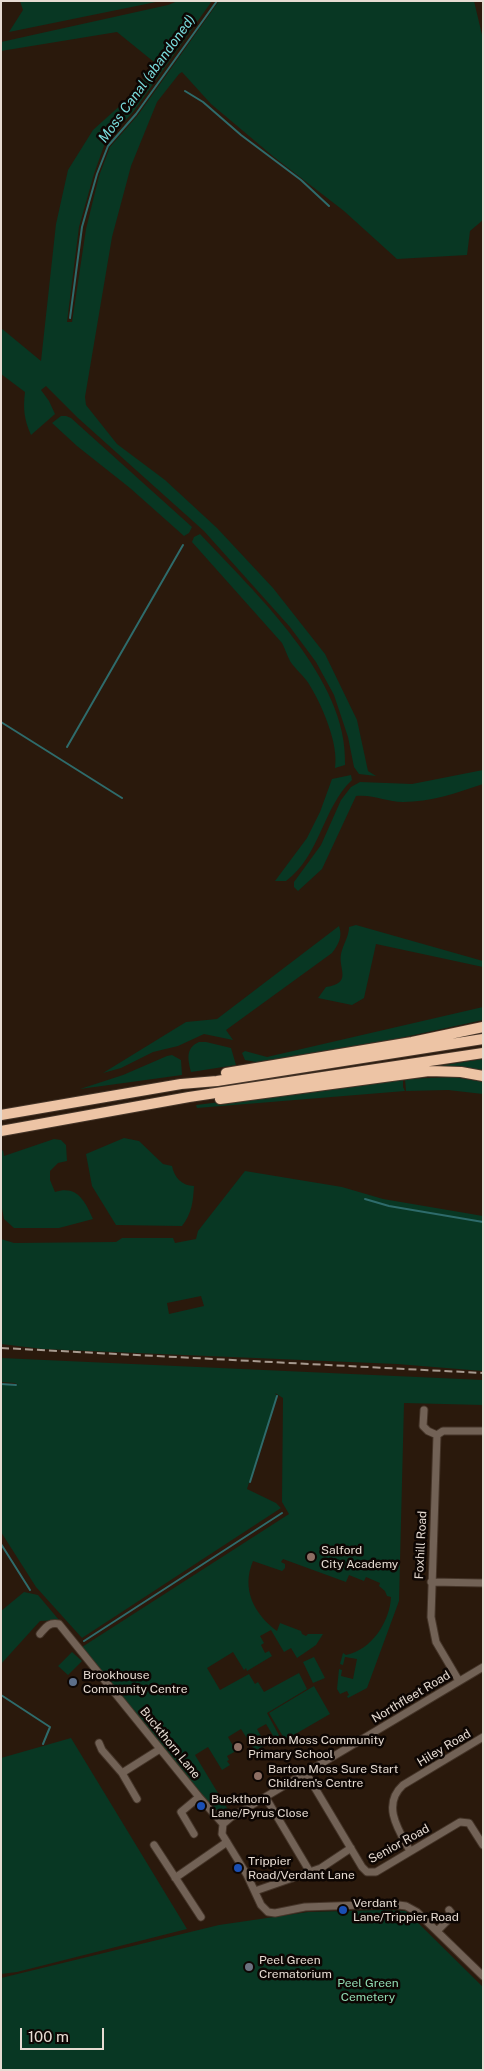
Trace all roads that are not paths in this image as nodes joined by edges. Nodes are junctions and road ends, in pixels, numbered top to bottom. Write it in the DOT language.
graph roads {
  1 [pos="483,1027"];
  2 [pos="483,1033"];
  3 [pos="483,1039"];
  4 [pos="406,1052"];
  5 [pos="483,1052"];
  6 [pos="483,1076"];
  7 [pos="181,1084"];
  8 [pos="144,1106"];
  9 [pos="1,1115"];
  10 [pos="1,1131"];
  11 [pos="424,1410"];
  12 [pos="483,1431"];
  13 [pos="437,1435"];
  14 [pos="430,1582"];
  15 [pos="483,1583"];
  16 [pos="40,1634"];
  17 [pos="483,1667"];
  18 [pos="459,1682"];
  19 [pos="483,1738"];
  20 [pos="99,1743"];
  21 [pos="160,1749"];
  22 [pos="122,1773"];
  23 [pos="306,1774"];
  24 [pos="200,1797"];
  25 [pos="266,1798"];
  26 [pos="137,1799"];
  27 [pos="224,1824"];
  28 [pos="194,1834"];
  29 [pos="227,1842"];
  30 [pos="154,1845"];
  31 [pos="483,1845"];
  32 [pos="351,1848"];
  33 [pos="410,1851"];
  34 [pos="310,1872"];
  35 [pos="175,1878"];
  36 [pos="255,1891"];
  37 [pos="449,1910"];
  38 [pos="201,1917"];
  39 [pos="437,1931"];
  40 [pos="483,1976"];
  1 -- 7 [label="highway"];
  2 -- 4 [label="highway"];
  3 -- 4 [label="highway"];
  4 -- 7 [label="highway"];
  5 -- 8 [label="highway"];
  6 -- 8 [label="highway"];
  7 -- 9 [label="highway"];
  8 -- 10 [label="highway"];
  11 -- 13 [label="street"];
  12 -- 13 [label="street"];
  13 -- 14 [label="street, Foxhill Road"];
  14 -- 15 [label="street"];
  14 -- 18 [label="street, Foxhill Road"];
  16 -- 21 [label="street, Buckthorn Lane"];
  17 -- 18 [label="street, Northfleet Road"];
  18 -- 23 [label="street, Northfleet Road"];
  19 -- 33 [label="street, Hiley Road"];
  20 -- 22 [label="street"];
  21 -- 22 [label="street"];
  21 -- 24 [label="street, Buckthorn Lane"];
  22 -- 26 [label="street"];
  23 -- 25 [label="street, Northfleet Road"];
  23 -- 32 [label="street, Senior Road"];
  24 -- 27 [label="street, Buckthorn Lane"];
  24 -- 28 [label="street"];
  25 -- 27 [label="street, Northfleet Road"];
  25 -- 34 [label="street"];
  27 -- 29 [label="street"];
  29 -- 35 [label="street"];
  29 -- 36 [label="street"];
  30 -- 35 [label="street"];
  31 -- 33 [label="street, Senior Road"];
  32 -- 33 [label="street, Senior Road"];
  32 -- 34 [label="street"];
  34 -- 36 [label="street"];
  35 -- 38 [label="street"];
  36 -- 39 [label="street"];
  37 -- 39 [label="street"];
  39 -- 40 [label="street"];
}
